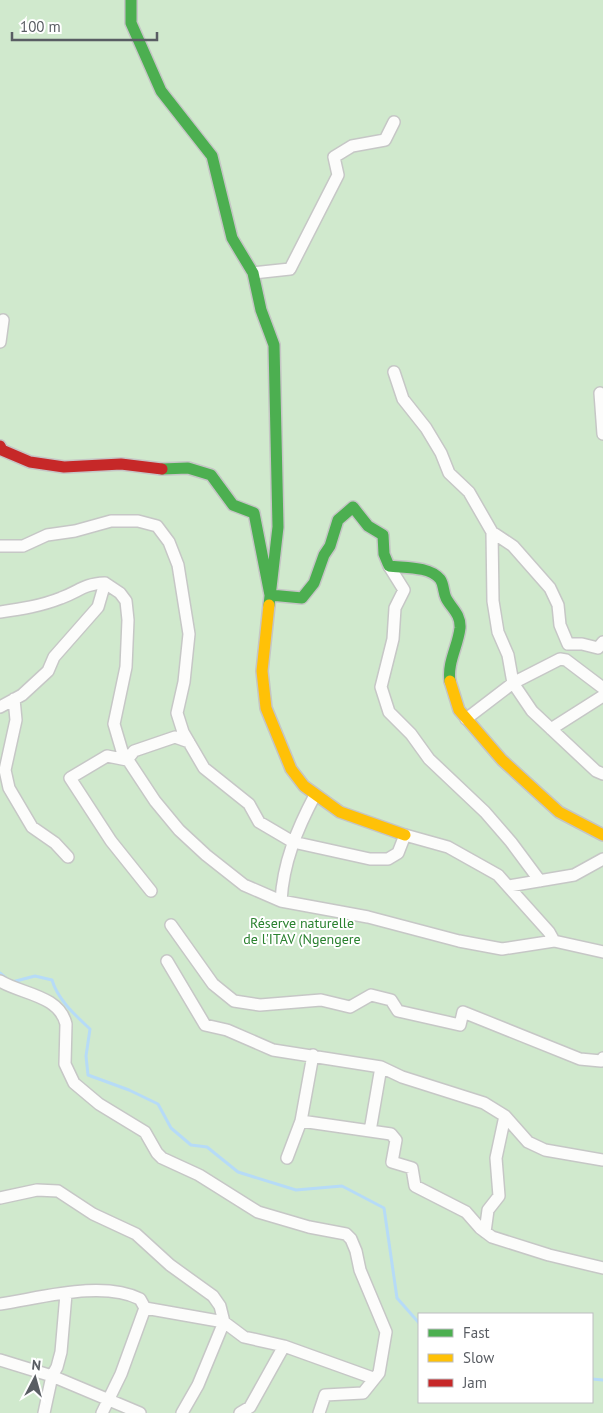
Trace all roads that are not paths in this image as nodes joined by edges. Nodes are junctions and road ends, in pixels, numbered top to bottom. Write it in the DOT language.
graph roads {
  1 [pos="131,0"];
  2 [pos="394,122"];
  3 [pos="253,273"];
  4 [pos="3,320"];
  5 [pos="0,342"];
  6 [pos="394,372"];
  7 [pos="600,393"];
  8 [pos="603,434"];
  9 [pos="0,446"];
  10 [pos="492,532"];
  11 [pos="0,546"];
  12 [pos="389,566"];
  13 [pos="105,583"];
  14 [pos="270,595"];
  15 [pos="0,612"];
  16 [pos="603,642"];
  17 [pos="513,683"];
  18 [pos="603,688"];
  19 [pos="603,696"];
  20 [pos="14,699"];
  21 [pos="0,707"];
  22 [pos="466,719"];
  23 [pos="551,729"];
  24 [pos="189,742"];
  25 [pos="127,760"];
  26 [pos="601,770"];
  27 [pos="315,795"];
  28 [pos="405,835"];
  29 [pos="603,835"];
  30 [pos="294,842"];
  31 [pos="68,857"];
  32 [pos="603,859"];
  33 [pos="540,881"];
  34 [pos="509,886"];
  35 [pos="150,891"];
  36 [pos="281,901"];
  37 [pos="171,925"];
  38 [pos="554,941"];
  39 [pos="603,952"];
  40 [pos="167,961"];
  41 [pos="0,981"];
  42 [pos="313,1055"];
  43 [pos="603,1058"];
  44 [pos="381,1067"];
  45 [pos="505,1116"];
  46 [pos="301,1122"];
  47 [pos="370,1131"];
  48 [pos="287,1158"];
  49 [pos="603,1160"];
  50 [pos="0,1198"];
  51 [pos="485,1232"];
  52 [pos="603,1268"];
  53 [pos="66,1294"];
  54 [pos="0,1304"];
  55 [pos="145,1308"];
  56 [pos="224,1322"];
  57 [pos="284,1346"];
  58 [pos="0,1360"];
  59 [pos="52,1376"];
  60 [pos="373,1378"];
  61 [pos="108,1398"];
  62 [pos="44,1413"];
  63 [pos="102,1413"];
  64 [pos="140,1413"];
  65 [pos="182,1413"];
  66 [pos="240,1413"];
  67 [pos="319,1413"];
  1 -- 3 [label="street"];
  2 -- 3 [label="street"];
  3 -- 14 [label="street"];
  4 -- 5 [label="street"];
  6 -- 10 [label="street"];
  7 -- 8 [label="street"];
  9 -- 14 [label="street"];
  10 -- 16 [label="street"];
  10 -- 17 [label="street"];
  11 -- 24 [label="street"];
  12 -- 14 [label="street"];
  12 -- 22 [label="street"];
  12 -- 33 [label="street"];
  13 -- 15 [label="street"];
  13 -- 20 [label="street"];
  13 -- 25 [label="street"];
  14 -- 27 [label="street"];
  17 -- 18 [label="street"];
  17 -- 22 [label="street"];
  17 -- 23 [label="street"];
  19 -- 23 [label="street"];
  20 -- 21 [label="street"];
  20 -- 31 [label="street"];
  22 -- 29 [label="street"];
  23 -- 26 [label="street"];
  24 -- 25 [label="street"];
  24 -- 30 [label="street"];
  25 -- 35 [label="street"];
  25 -- 36 [label="street"];
  27 -- 28 [label="street"];
  27 -- 30 [label="street"];
  28 -- 30 [label="street"];
  28 -- 34 [label="street"];
  30 -- 36 [label="street"];
  32 -- 33 [label="street"];
  33 -- 34 [label="street"];
  34 -- 38 [label="street"];
  36 -- 38 [label="street"];
  37 -- 43 [label="street"];
  38 -- 39 [label="street"];
  40 -- 42 [label="street"];
  41 -- 60 [label="street"];
  42 -- 44 [label="street"];
  42 -- 46 [label="street"];
  44 -- 45 [label="street"];
  44 -- 47 [label="street"];
  45 -- 49 [label="street"];
  45 -- 51 [label="street"];
  46 -- 47 [label="street"];
  46 -- 48 [label="street"];
  47 -- 51 [label="street"];
  50 -- 56 [label="street"];
  51 -- 52 [label="street"];
  53 -- 54 [label="street"];
  53 -- 55 [label="street"];
  53 -- 59 [label="street"];
  55 -- 56 [label="street"];
  55 -- 61 [label="street"];
  56 -- 57 [label="street"];
  56 -- 65 [label="street"];
  57 -- 60 [label="street"];
  57 -- 66 [label="street"];
  58 -- 59 [label="street"];
  59 -- 61 [label="street"];
  59 -- 62 [label="street"];
  60 -- 67 [label="street"];
  61 -- 63 [label="street"];
  61 -- 64 [label="street"];
}
